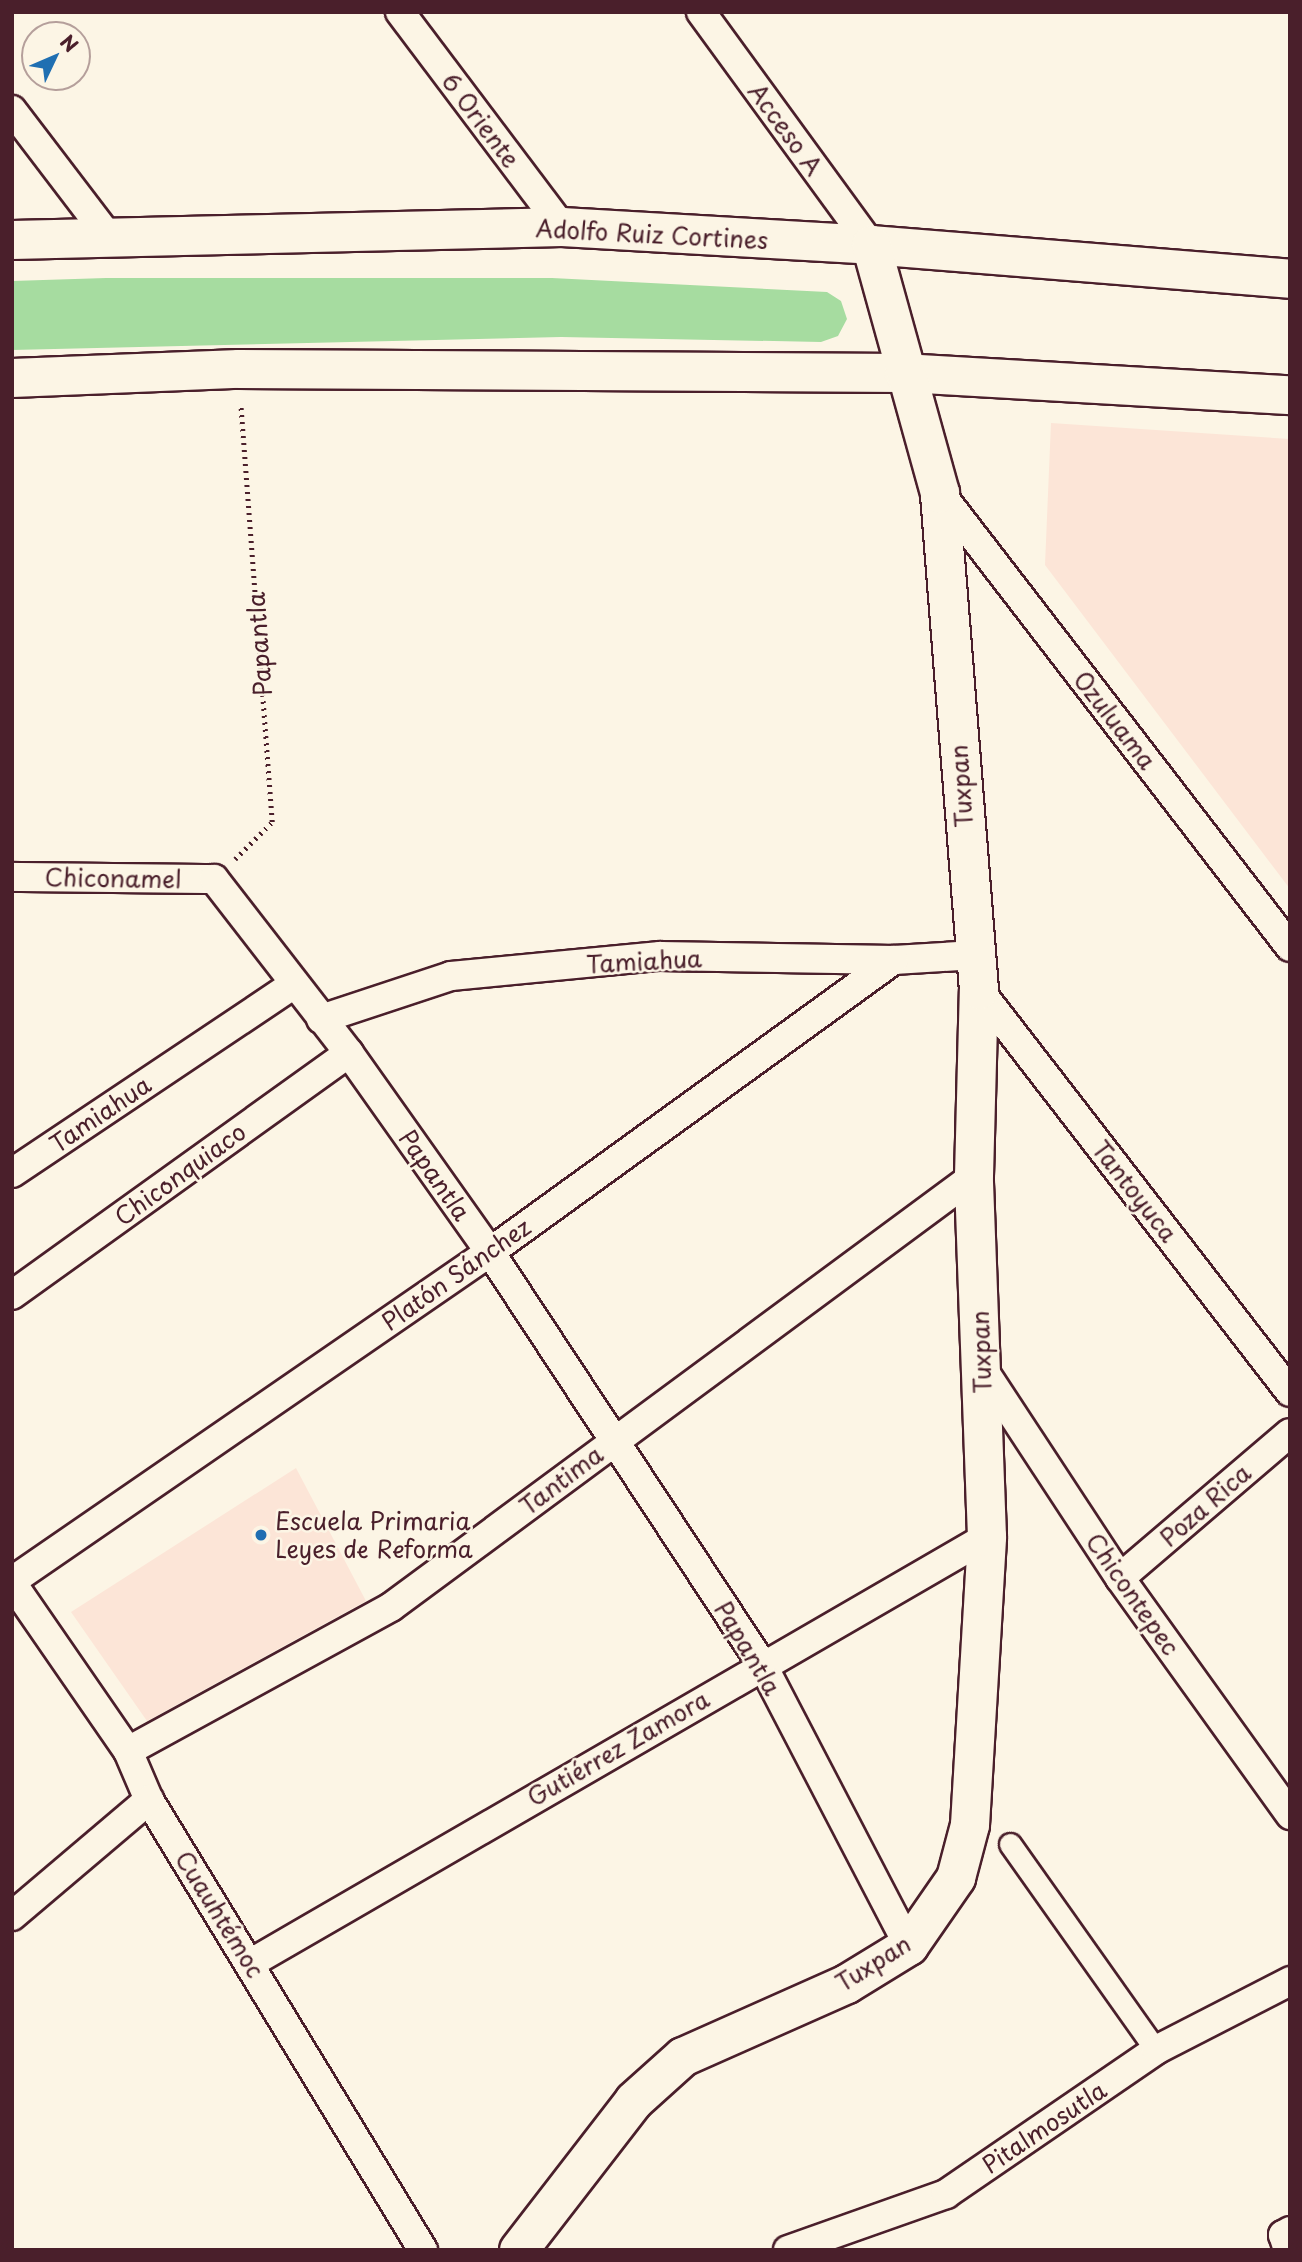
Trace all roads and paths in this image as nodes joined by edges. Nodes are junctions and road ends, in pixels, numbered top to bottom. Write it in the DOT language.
graph roads {
  1 [pos="400,12"];
  2 [pos="701,12"];
  3 [pos="12,110"];
  4 [pos="562,227"];
  5 [pos="108,236"];
  6 [pos="12,240"];
  7 [pos="870,245"];
  8 [pos="1290,279"];
  9 [pos="239,369"];
  10 [pos="904,373"];
  11 [pos="12,378"];
  12 [pos="1290,395"];
  13 [pos="940,493"];
  14 [pos="12,877"];
  15 [pos="214,879"];
  16 [pos="1290,947"];
  17 [pos="894,960"];
  18 [pos="977,972"];
  19 [pos="293,985"];
  20 [pos="321,1019"];
  21 [pos="349,1053"];
  22 [pos="12,1173"];
  23 [pos="974,1176"];
  24 [pos="490,1252"];
  25 [pos="12,1295"];
  26 [pos="982,1368"];
  27 [pos="1290,1392"];
  28 [pos="1290,1433"];
  29 [pos="614,1440"];
  30 [pos="987,1537"];
  31 [pos="1120,1578"];
  32 [pos="12,1582"];
  33 [pos="762,1664"];
  34 [pos="128,1751"];
  35 [pos="149,1800"];
  36 [pos="1290,1815"];
  37 [pos="1010,1844"];
  38 [pos="12,1916"];
  39 [pos="909,1946"];
  40 [pos="251,1963"];
  41 [pos="1290,1982"];
  42 [pos="1156,2050"];
  43 [pos="1290,2231"];
  44 [pos="423,2250"];
  45 [pos="519,2250"];
  46 [pos="788,2250"];
  47 [pos="1288,2250"];
  1 -- 4 [label="street, 6 Oriente"];
  2 -- 7 [label="street, Acceso A"];
  3 -- 5 [label="street"];
  4 -- 5 [label="main road, Adolfo Ruiz Cortines"];
  4 -- 7 [label="main road, Adolfo Ruiz Cortines"];
  5 -- 6 [label="main road, Adolfo Ruiz Cortines"];
  7 -- 8 [label="main road, Adolfo Ruiz Cortines"];
  7 -- 10 [label="main road, Tuxpan"];
  9 -- 10 [label="main road"];
  9 -- 11 [label="main road"];
  9 -- 15 [label="path, Papantla"];
  10 -- 12 [label="main road"];
  10 -- 13 [label="main road, Tuxpan"];
  13 -- 16 [label="street, Ozuluama"];
  13 -- 18 [label="main road, Tuxpan"];
  14 -- 15 [label="street, Chiconamel"];
  15 -- 19 [label="street, Papantla"];
  17 -- 18 [label="street, Tamiahua"];
  17 -- 20 [label="street, Tamiahua"];
  17 -- 24 [label="street, Platón Sánchez"];
  18 -- 23 [label="main road, Tuxpan"];
  18 -- 27 [label="street, Tantoyuca"];
  19 -- 20 [label="street, Papantla"];
  19 -- 22 [label="street, Tamiahua"];
  20 -- 21 [label="street, Papantla"];
  21 -- 24 [label="street, Papantla"];
  21 -- 25 [label="street, Chiconquiaco"];
  23 -- 26 [label="main road, Tuxpan"];
  23 -- 29 [label="street, Tantima"];
  24 -- 29 [label="street, Papantla"];
  24 -- 32 [label="street, Platón Sánchez"];
  26 -- 30 [label="main road, Tuxpan"];
  26 -- 31 [label="street, Chicontepec"];
  28 -- 31 [label="street, Poza Rica"];
  29 -- 33 [label="street, Papantla"];
  29 -- 34 [label="street, Tantima"];
  30 -- 33 [label="street, Gutiérrez Zamora"];
  30 -- 39 [label="main road, Tuxpan"];
  31 -- 36 [label="street, Chicontepec"];
  32 -- 34 [label="street, Cuauhtémoc"];
  33 -- 39 [label="street, Papantla"];
  33 -- 40 [label="street, Gutiérrez Zamora"];
  34 -- 35 [label="street, Cuauhtémoc"];
  35 -- 38 [label="street"];
  35 -- 40 [label="street, Cuauhtémoc"];
  37 -- 42 [label="street"];
  39 -- 45 [label="main road, Tuxpan"];
  40 -- 44 [label="street, Cuauhtémoc"];
  41 -- 42 [label="street, Pitalmosutla"];
  42 -- 46 [label="street, Pitalmosutla"];
  43 -- 47 [label="street"];
}
